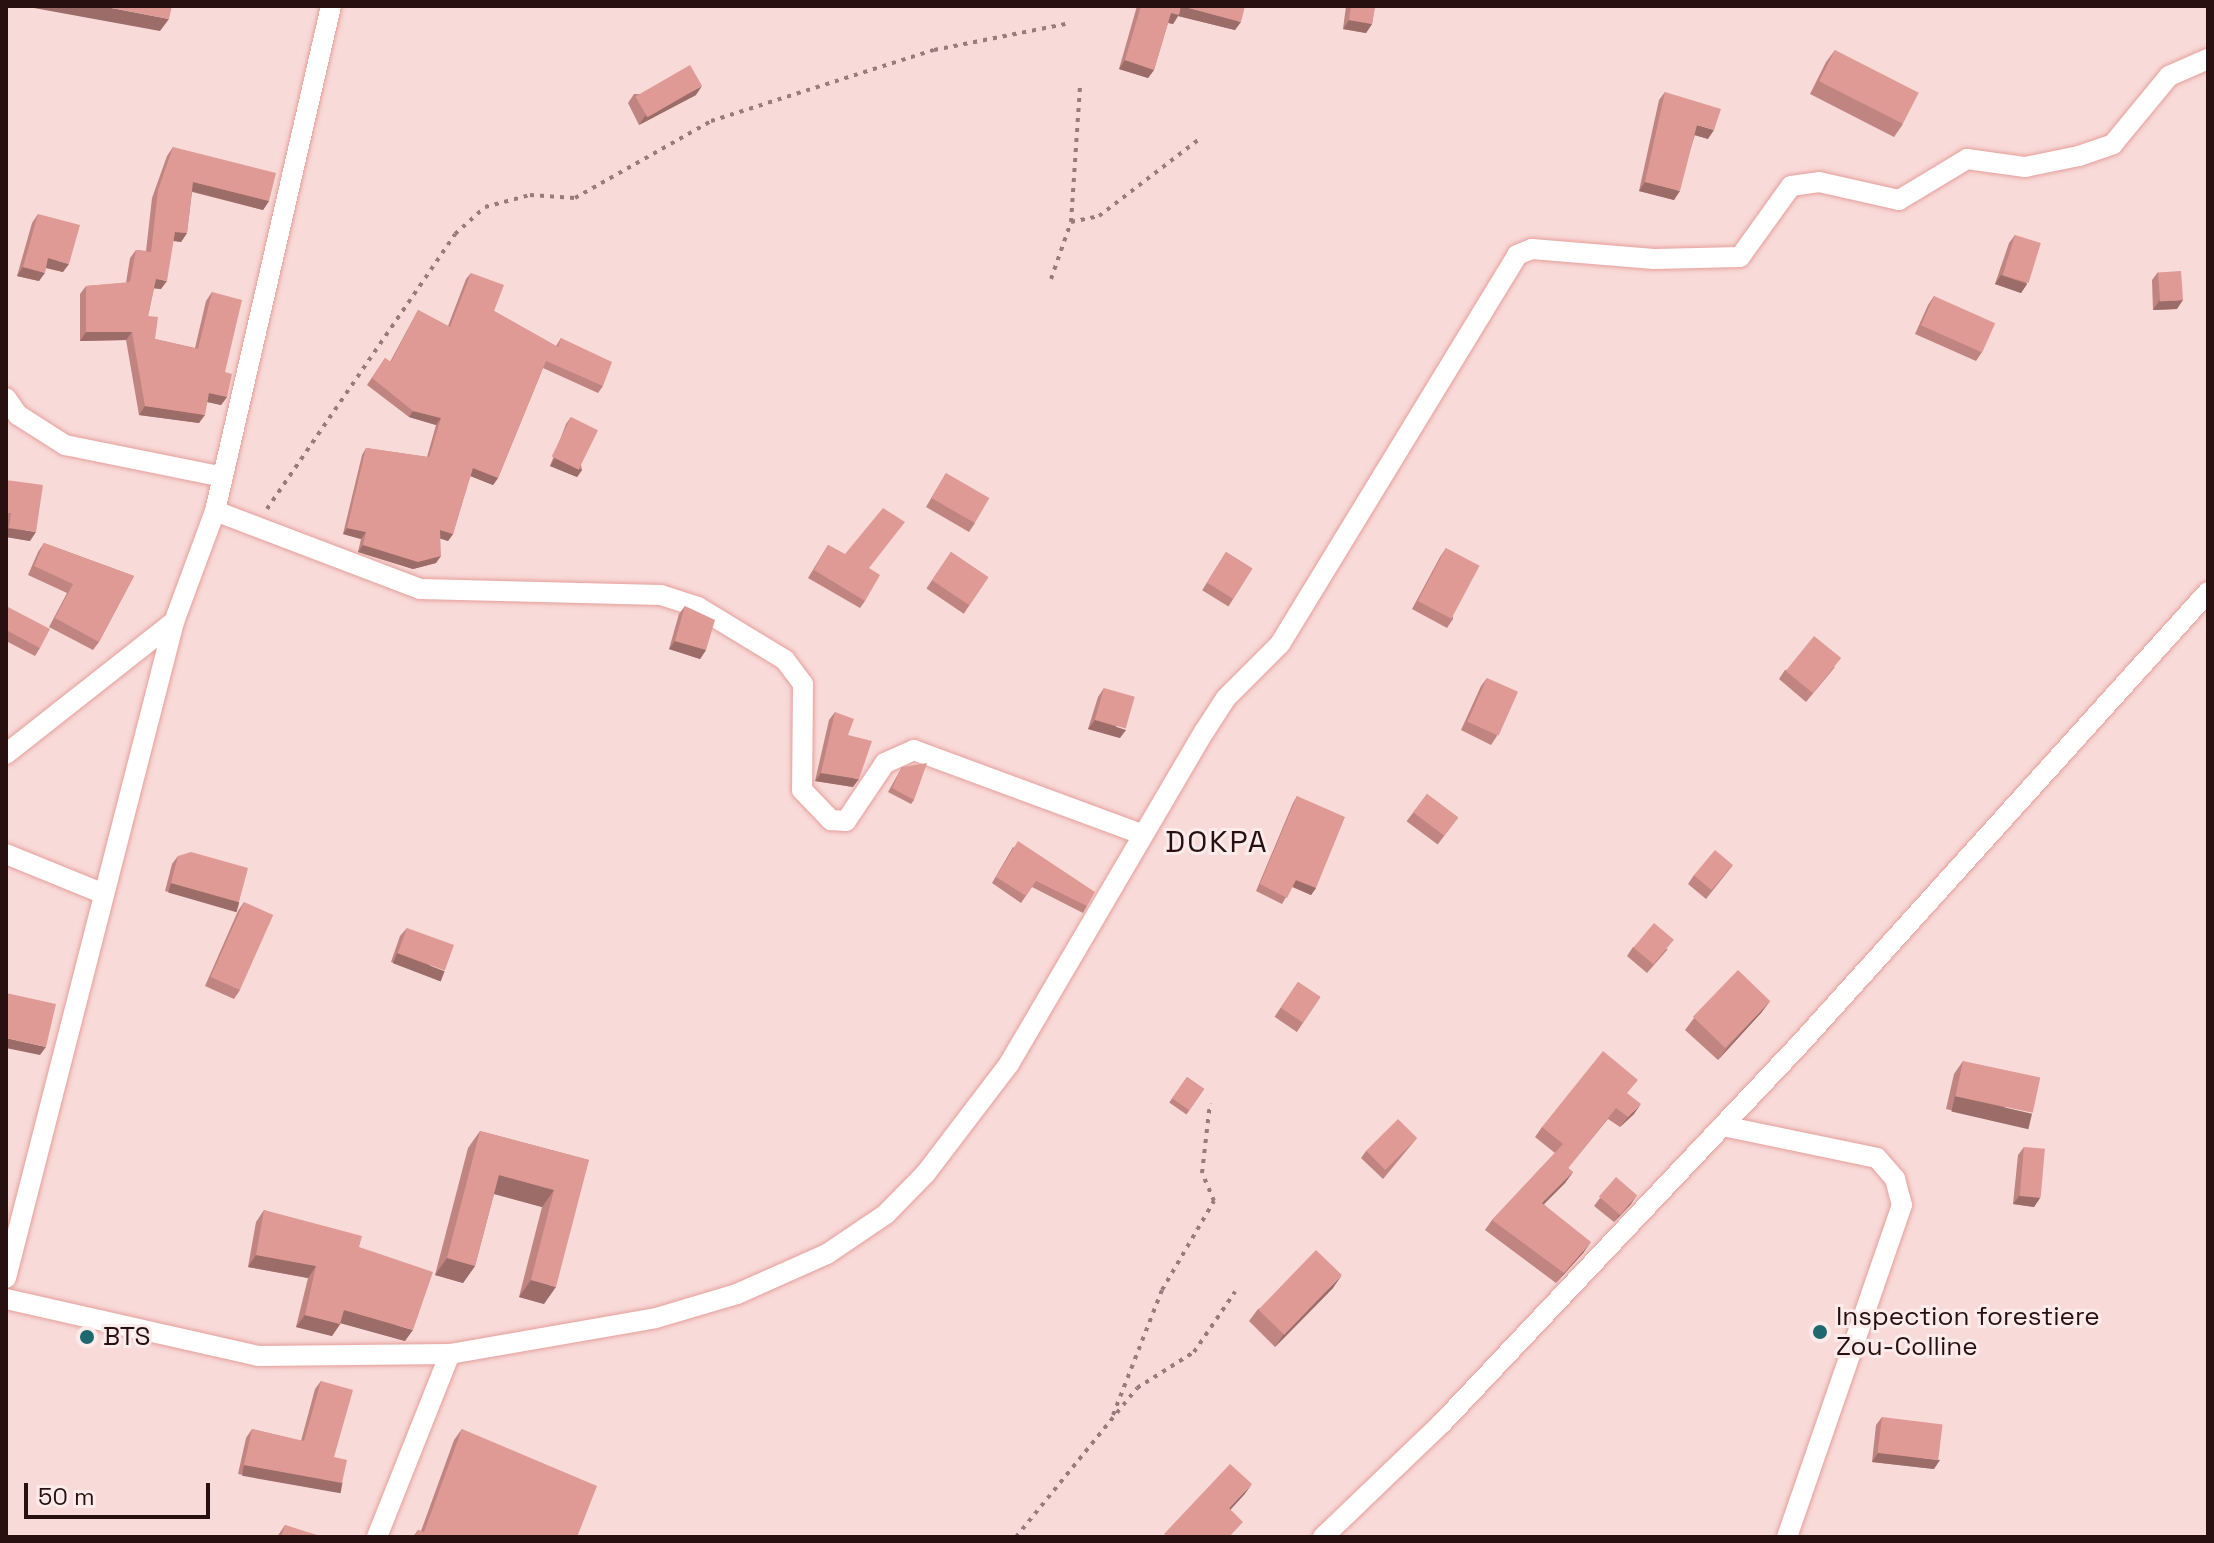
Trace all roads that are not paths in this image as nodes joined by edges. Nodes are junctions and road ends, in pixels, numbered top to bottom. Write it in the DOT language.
graph roads {
  1 [pos="331,6"];
  2 [pos="2208,59"];
  3 [pos="6,398"];
  4 [pos="223,477"];
  5 [pos="215,511"];
  6 [pos="2208,592"];
  7 [pos="174,622"];
  8 [pos="6,754"];
  9 [pos="1141,834"];
  10 [pos="6,854"];
  11 [pos="104,894"];
  12 [pos="1723,1126"];
  13 [pos="6,1278"];
  14 [pos="6,1299"];
  15 [pos="450,1354"];
  16 [pos="377,1537"];
  17 [pos="1323,1537"];
  18 [pos="1787,1537"];
  1 -- 4 [label="street"];
  2 -- 9 [label="street"];
  3 -- 4 [label="street"];
  4 -- 5 [label="street"];
  5 -- 7 [label="street"];
  5 -- 9 [label="street"];
  6 -- 12 [label="street"];
  7 -- 8 [label="street"];
  7 -- 11 [label="street"];
  9 -- 15 [label="street"];
  10 -- 11 [label="street"];
  11 -- 13 [label="street"];
  12 -- 17 [label="street"];
  12 -- 18 [label="street"];
  14 -- 15 [label="street"];
  15 -- 16 [label="street"];
}
